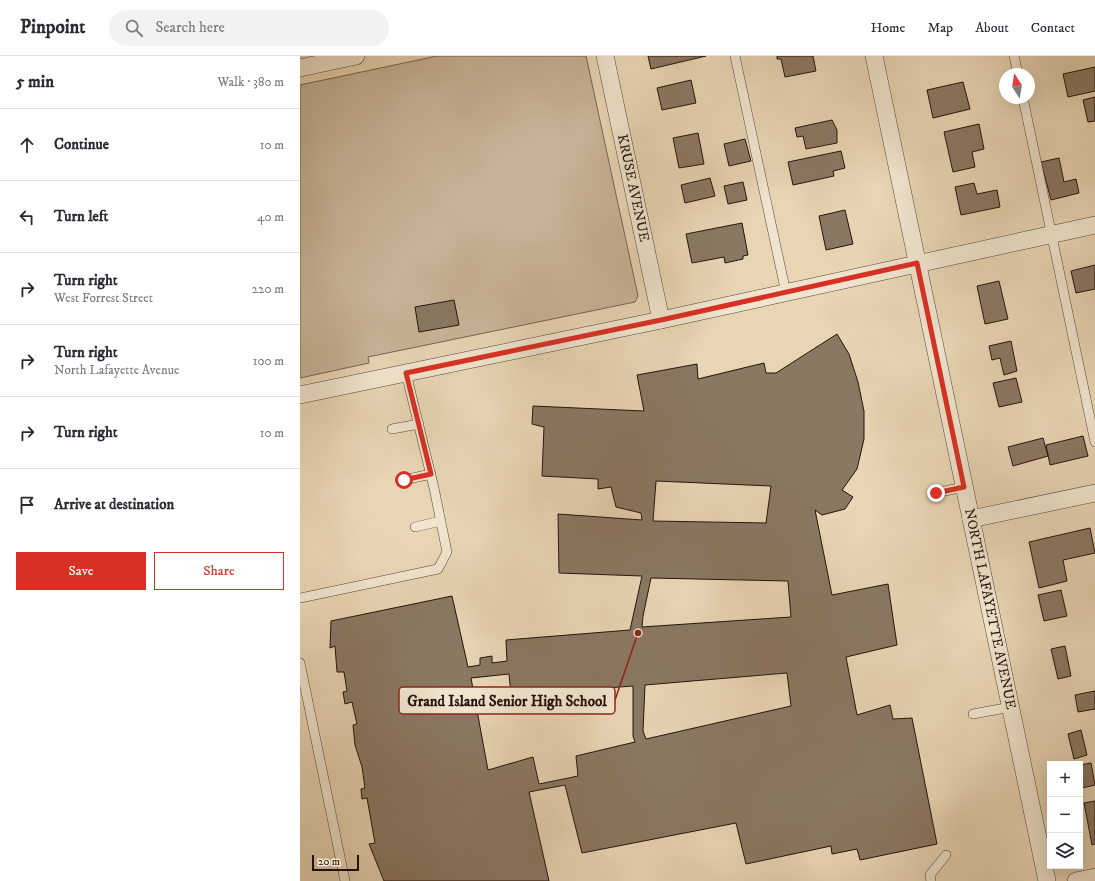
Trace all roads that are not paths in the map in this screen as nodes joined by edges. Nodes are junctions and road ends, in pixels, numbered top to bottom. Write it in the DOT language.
graph roads {
  1 [pos="605,56"];
  2 [pos="735,56"];
  3 [pos="874,56"];
  4 [pos="1014,56"];
  5 [pos="348,57"];
  6 [pos="300,68"];
  7 [pos="1017,68"];
  8 [pos="1024,104"];
  9 [pos="1095,225"];
  10 [pos="1051,234"];
  11 [pos="917,263"];
  12 [pos="786,292"];
  13 [pos="661,320"];
  14 [pos="406,373"];
  15 [pos="300,395"];
  16 [pos="419,424"];
  17 [pos="392,429"];
  18 [pos="1095,442"];
  19 [pos="431,474"];
  20 [pos="404,480"];
  21 [pos="964,487"];
  22 [pos="936,493"];
  23 [pos="1095,493"];
  24 [pos="971,519"];
  25 [pos="441,521"];
  26 [pos="415,527"];
  27 [pos="300,598"];
  28 [pos="300,663"];
  29 [pos="1011,707"];
  30 [pos="973,714"];
  31 [pos="946,855"];
  32 [pos="1095,877"];
  33 [pos="345,881"];
  34 [pos="931,881"];
  35 [pos="1047,881"];
  36 [pos="1076,881"];
  1 -- 13 [label="street, KRUSE AVENUE"];
  2 -- 12 [label="lane"];
  3 -- 11 [label="street, NORTH LAFAYETTE AVENUE"];
  4 -- 7 [label="lane"];
  5 -- 6 [label="street"];
  8 -- 10 [label="lane"];
  9 -- 10 [label="street"];
  10 -- 11 [label="street"];
  10 -- 18 [label="lane"];
  11 -- 12 [label="street"];
  11 -- 21 [label="street, NORTH LAFAYETTE AVENUE"];
  12 -- 13 [label="street"];
  13 -- 14 [label="street"];
  14 -- 15 [label="street"];
  14 -- 16 [label="lane"];
  16 -- 17 [label="lane"];
  16 -- 19 [label="lane"];
  19 -- 20 [label="lane"];
  19 -- 25 [label="lane"];
  21 -- 22 [label="lane"];
  21 -- 24 [label="street, NORTH LAFAYETTE AVENUE"];
  23 -- 24 [label="street"];
  24 -- 29 [label="street, NORTH LAFAYETTE AVENUE"];
  25 -- 26 [label="lane"];
  25 -- 27 [label="lane"];
  28 -- 33 [label="lane"];
  29 -- 30 [label="lane"];
  29 -- 35 [label="street, NORTH LAFAYETTE AVENUE"];
  31 -- 34 [label="lane"];
  32 -- 36 [label="street"];
}
